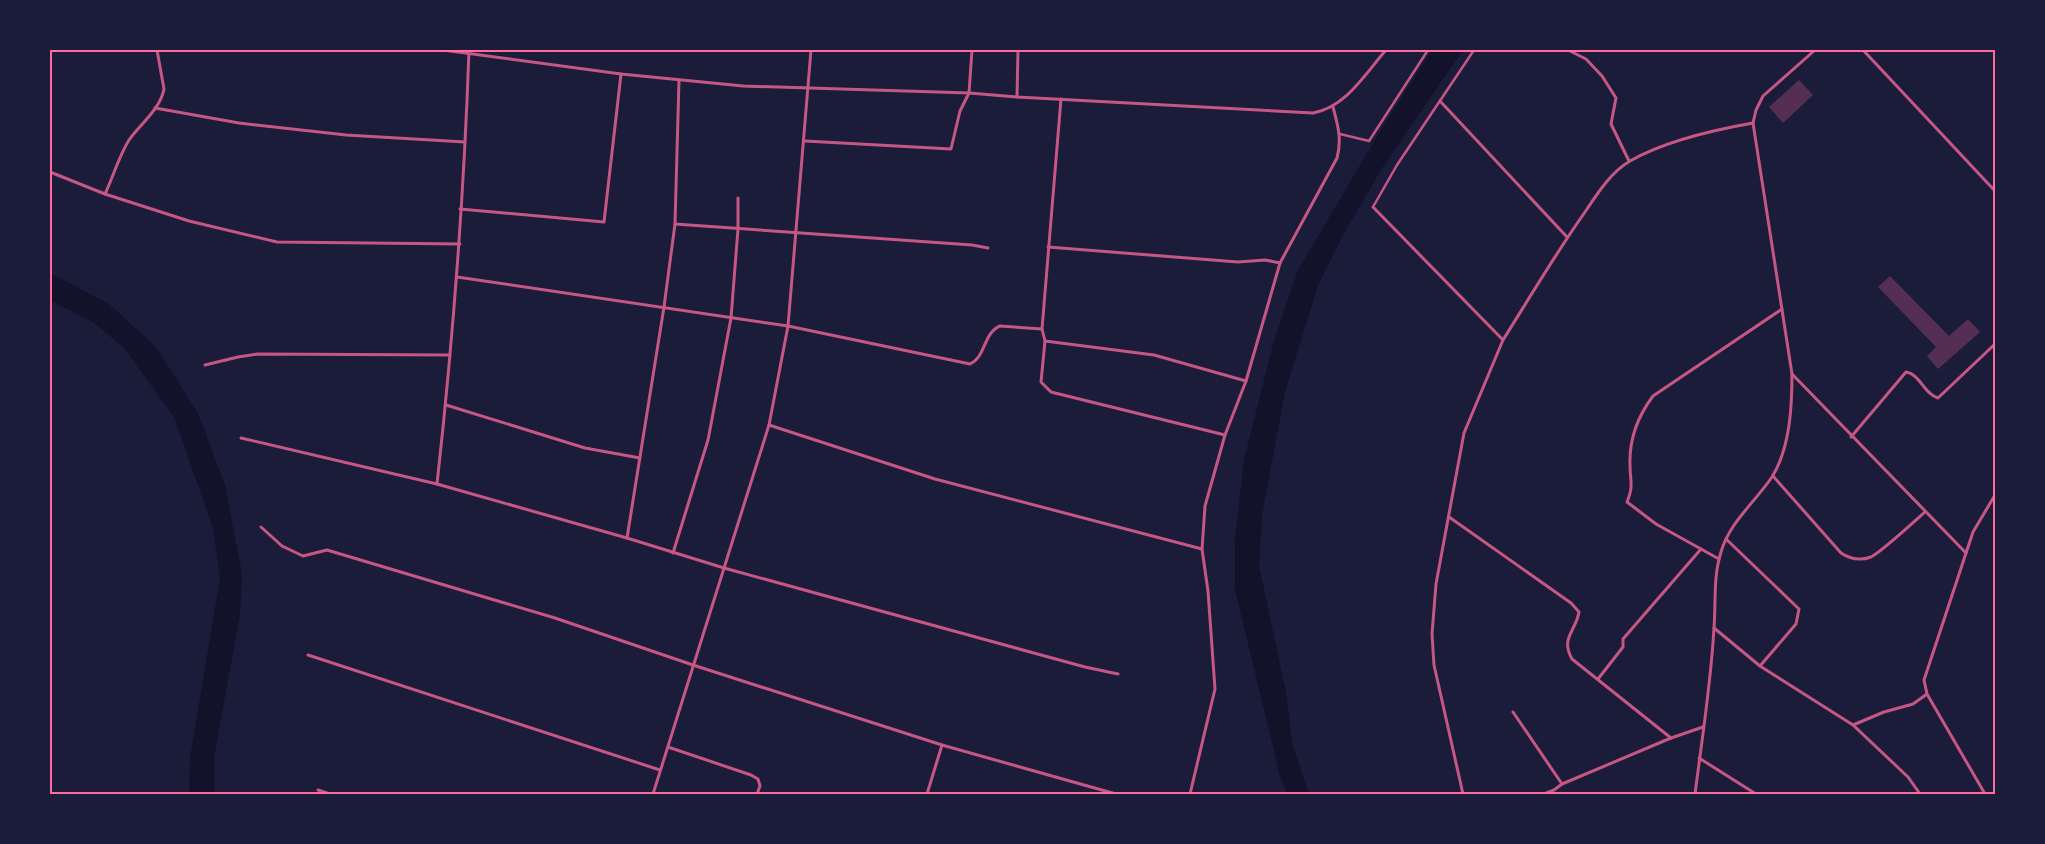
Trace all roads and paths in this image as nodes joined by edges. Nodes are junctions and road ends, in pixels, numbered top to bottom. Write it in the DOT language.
graph roads {
  1 [pos="156,50"];
  2 [pos="444,50"];
  3 [pos="811,50"];
  4 [pos="972,50"];
  5 [pos="1018,50"];
  6 [pos="1386,50"];
  7 [pos="1428,50"];
  8 [pos="1474,50"];
  9 [pos="1568,50"];
  10 [pos="1815,50"];
  11 [pos="1862,50"];
  12 [pos="469,52"];
  13 [pos="621,74"];
  14 [pos="679,80"];
  15 [pos="809,89"];
  16 [pos="969,92"];
  17 [pos="1017,97"];
  18 [pos="1060,99"];
  19 [pos="1440,101"];
  20 [pos="1333,107"];
  21 [pos="155,108"];
  22 [pos="1753,123"];
  23 [pos="1340,134"];
  24 [pos="804,141"];
  25 [pos="465,142"];
  26 [pos="1629,162"];
  27 [pos="50,172"];
  28 [pos="1995,191"];
  29 [pos="105,194"];
  30 [pos="738,198"];
  31 [pos="1373,207"];
  32 [pos="460,209"];
  33 [pos="674,224"];
  34 [pos="738,229"];
  35 [pos="797,233"];
  36 [pos="1567,237"];
  37 [pos="460,244"];
  38 [pos="1048,247"];
  39 [pos="988,248"];
  40 [pos="1280,263"];
  41 [pos="457,277"];
  42 [pos="664,307"];
  43 [pos="1782,309"];
  44 [pos="731,318"];
  45 [pos="788,326"];
  46 [pos="1042,329"];
  47 [pos="1503,340"];
  48 [pos="1045,341"];
  49 [pos="1995,344"];
  50 [pos="450,355"];
  51 [pos="205,364"];
  52 [pos="1792,374"];
  53 [pos="1246,380"];
  54 [pos="446,405"];
  55 [pos="769,425"];
  56 [pos="1225,435"];
  57 [pos="1851,436"];
  58 [pos="241,438"];
  59 [pos="640,458"];
  60 [pos="1773,476"];
  61 [pos="437,484"];
  62 [pos="1995,495"];
  63 [pos="50,500"];
  64 [pos="50,505"];
  65 [pos="1925,512"];
  66 [pos="1449,517"];
  67 [pos="262,527"];
  68 [pos="627,538"];
  69 [pos="1726,539"];
  70 [pos="1202,549"];
  71 [pos="1701,549"];
  72 [pos="673,553"];
  73 [pos="1966,553"];
  74 [pos="1719,559"];
  75 [pos="724,568"];
  76 [pos="1714,628"];
  77 [pos="308,655"];
  78 [pos="693,665"];
  79 [pos="1760,666"];
  80 [pos="1118,674"];
  81 [pos="1598,679"];
  82 [pos="1927,694"];
  83 [pos="1513,712"];
  84 [pos="1852,725"];
  85 [pos="1703,727"];
  86 [pos="1672,738"];
  87 [pos="942,746"];
  88 [pos="668,747"];
  89 [pos="1699,758"];
  90 [pos="660,770"];
  91 [pos="1562,784"];
  92 [pos="318,790"];
  93 [pos="1554,790"];
  94 [pos="330,794"];
  95 [pos="653,794"];
  96 [pos="757,794"];
  97 [pos="928,794"];
  98 [pos="1116,794"];
  99 [pos="1190,794"];
  100 [pos="1463,794"];
  101 [pos="1544,794"];
  102 [pos="1557,794"];
  103 [pos="1695,794"];
  104 [pos="1756,794"];
  105 [pos="1920,794"];
  106 [pos="1985,794"];
  1 -- 21 [label="street"];
  2 -- 12 [label="street"];
  3 -- 15 [label="street"];
  4 -- 16 [label="street"];
  5 -- 17 [label="street"];
  6 -- 20 [label="street"];
  7 -- 23 [label="street"];
  8 -- 19 [label="street"];
  9 -- 26 [label="street"];
  10 -- 22 [label="street"];
  11 -- 28 [label="street"];
  12 -- 13 [label="street"];
  12 -- 25 [label="street"];
  13 -- 14 [label="street"];
  13 -- 32 [label="street"];
  14 -- 15 [label="street"];
  14 -- 33 [label="street"];
  15 -- 16 [label="street"];
  15 -- 24 [label="street"];
  16 -- 17 [label="street"];
  16 -- 24 [label="street"];
  17 -- 18 [label="street"];
  18 -- 20 [label="street"];
  18 -- 38 [label="street"];
  19 -- 31 [label="street"];
  19 -- 36 [label="street"];
  20 -- 23 [label="street"];
  21 -- 25 [label="street"];
  21 -- 29 [label="street"];
  22 -- 26 [label="street"];
  22 -- 43 [label="street"];
  23 -- 40 [label="street"];
  24 -- 35 [label="street"];
  25 -- 32 [label="street"];
  26 -- 36 [label="street"];
  27 -- 29 [label="street"];
  29 -- 37 [label="street"];
  30 -- 34 [label="street"];
  31 -- 47 [label="street"];
  32 -- 37 [label="street"];
  33 -- 34 [label="street"];
  33 -- 42 [label="street"];
  34 -- 35 [label="street"];
  34 -- 44 [label="street"];
  35 -- 39 [label="street"];
  35 -- 45 [label="street"];
  36 -- 47 [label="street"];
  37 -- 41 [label="street"];
  38 -- 40 [label="street"];
  38 -- 46 [label="street"];
  40 -- 53 [label="street"];
  41 -- 42 [label="street"];
  41 -- 50 [label="street"];
  42 -- 44 [label="street"];
  42 -- 59 [label="street"];
  43 -- 52 [label="street"];
  43 -- 71 [label="street"];
  44 -- 45 [label="street"];
  44 -- 72 [label="street"];
  45 -- 46 [label="street"];
  45 -- 55 [label="street"];
  46 -- 48 [label="street"];
  47 -- 66 [label="street"];
  48 -- 53 [label="street"];
  48 -- 56 [label="street"];
  49 -- 57 [label="street"];
  50 -- 51 [label="street"];
  50 -- 54 [label="street"];
  52 -- 57 [label="street"];
  52 -- 60 [label="street"];
  53 -- 56 [label="street"];
  54 -- 59 [label="street"];
  54 -- 61 [label="street"];
  55 -- 70 [label="street"];
  55 -- 75 [label="street"];
  56 -- 70 [label="street"];
  57 -- 65 [label="street"];
  58 -- 61 [label="street"];
  59 -- 68 [label="street"];
  60 -- 65 [label="street"];
  60 -- 69 [label="street"];
  61 -- 68 [label="street"];
  62 -- 73 [label="street"];
  63 -- 64 [label="street"];
  65 -- 73 [label="street"];
  66 -- 81 [label="street"];
  66 -- 100 [label="street"];
  67 -- 78 [label="street"];
  68 -- 72 [label="street"];
  69 -- 74 [label="street"];
  69 -- 79 [label="street"];
  70 -- 99 [label="street"];
  71 -- 74 [label="street"];
  71 -- 81 [label="street"];
  72 -- 75 [label="street"];
  73 -- 82 [label="street"];
  74 -- 76 [label="street"];
  75 -- 78 [label="street"];
  75 -- 80 [label="street"];
  76 -- 79 [label="street"];
  76 -- 85 [label="street"];
  77 -- 90 [label="street"];
  78 -- 87 [label="street"];
  78 -- 88 [label="street"];
  79 -- 84 [label="street"];
  81 -- 86 [label="street"];
  82 -- 84 [label="street"];
  82 -- 106 [label="street"];
  83 -- 91 [label="street"];
  84 -- 105 [label="street"];
  85 -- 86 [label="street"];
  85 -- 89 [label="street"];
  86 -- 91 [label="street"];
  87 -- 97 [label="street"];
  87 -- 98 [label="street"];
  88 -- 90 [label="street"];
  88 -- 96 [label="street"];
  89 -- 103 [label="street"];
  89 -- 104 [label="street"];
  90 -- 95 [label="street"];
  91 -- 93 [label="street"];
  92 -- 94 [label="street"];
  93 -- 101 [label="street"];
  93 -- 102 [label="street"];
}
